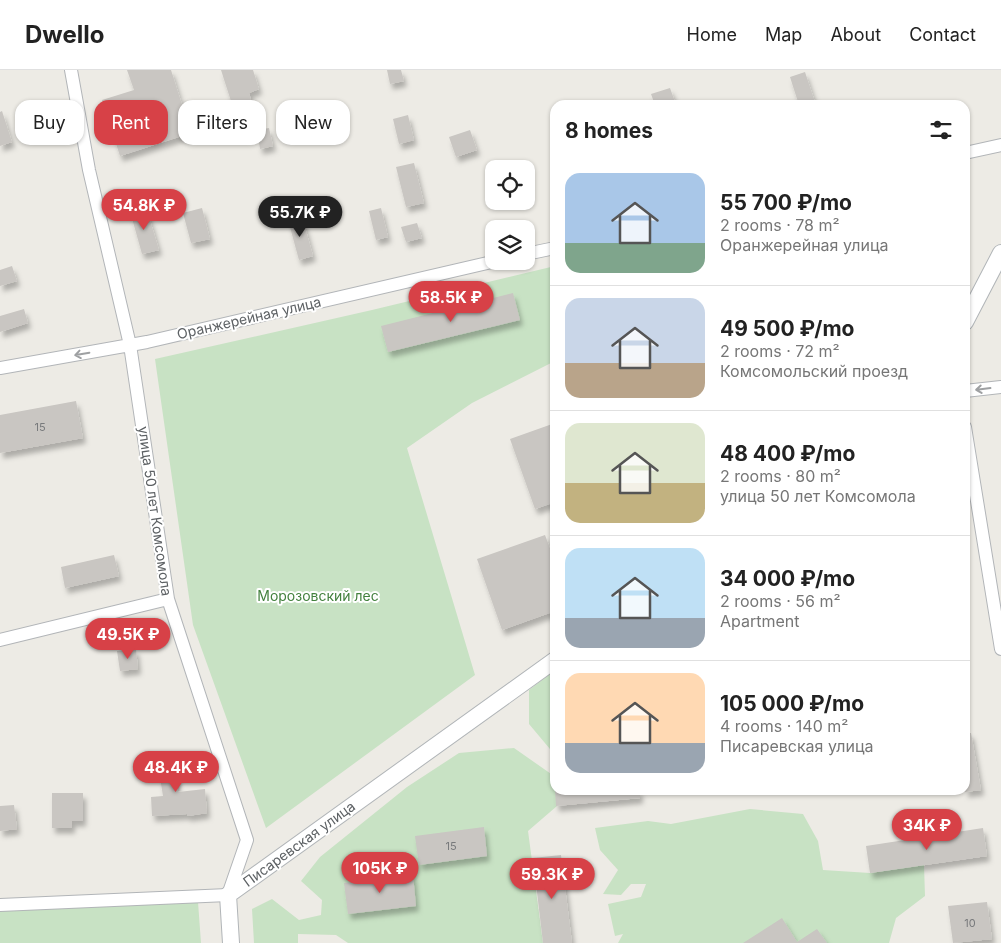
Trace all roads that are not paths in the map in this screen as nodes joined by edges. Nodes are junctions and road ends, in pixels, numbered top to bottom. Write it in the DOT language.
graph roads {
  1 [pos="71,70"];
  2 [pos="1001,145"];
  3 [pos="970,152"];
  4 [pos="550,249"];
  5 [pos="535,252"];
  6 [pos="1001,254"];
  7 [pos="485,264"];
  8 [pos="970,313"];
  9 [pos="130,345"];
  10 [pos="0,368"];
  11 [pos="1001,387"];
  12 [pos="970,390"];
  13 [pos="970,458"];
  14 [pos="168,599"];
  15 [pos="0,640"];
  16 [pos="1001,649"];
  17 [pos="550,664"];
  18 [pos="228,895"];
  19 [pos="0,905"];
  20 [pos="231,943"];
  1 -- 9 [label="street, улица 50 лет Комсомола"];
  2 -- 3 [label="street"];
  4 -- 5 [label="street"];
  6 -- 8 [label="street"];
  7 -- 9 [label="street, Оранжерейная улица"];
  9 -- 10 [label="street, Оранжерейная улица, one-way"];
  9 -- 14 [label="street, улица 50 лет Комсомола"];
  11 -- 12 [label="street, one-way"];
  13 -- 16 [label="street"];
  14 -- 15 [label="street"];
  14 -- 18 [label="street, улица 50 лет Комсомола"];
  17 -- 18 [label="street, Писаревская улица"];
  18 -- 19 [label="street, Писаревская улица"];
  18 -- 20 [label="street, улица 50 лет Комсомола"];
}
